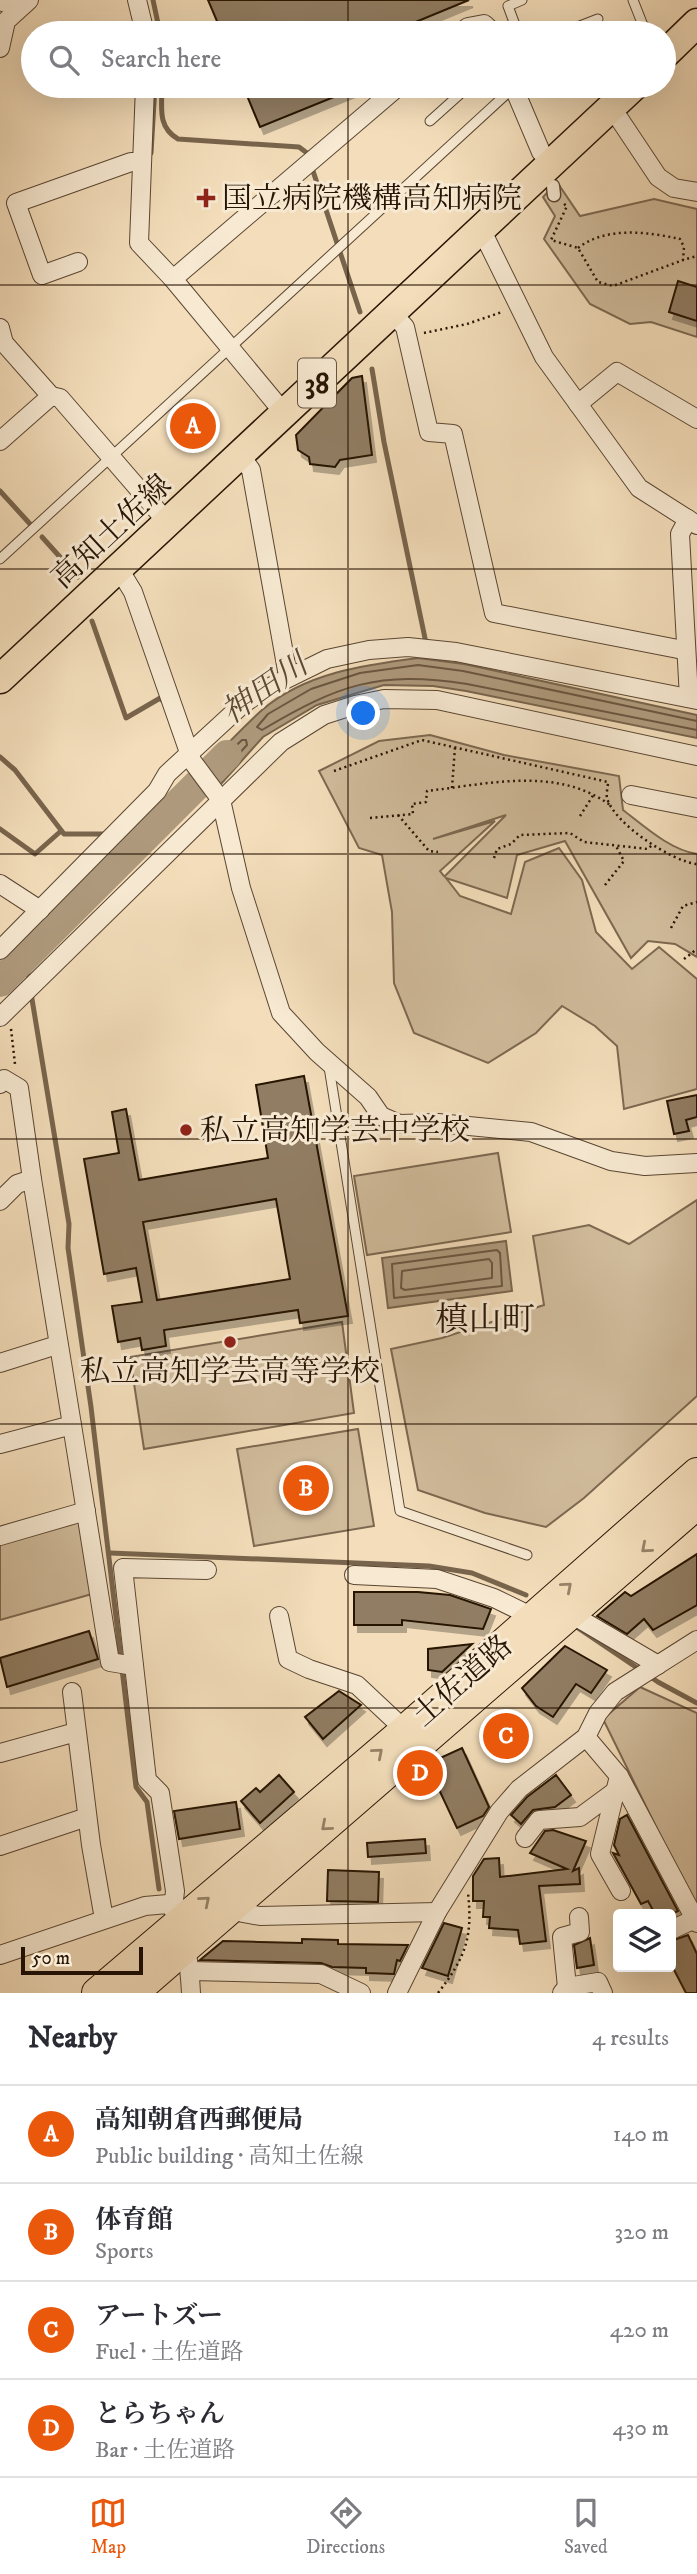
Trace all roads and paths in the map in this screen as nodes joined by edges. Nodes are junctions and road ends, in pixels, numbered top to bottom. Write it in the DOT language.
graph roads {
  1 [pos="137,0"];
  2 [pos="522,0"];
  3 [pos="633,0"];
  4 [pos="0,1"];
  5 [pos="24,4"];
  6 [pos="598,19"];
  7 [pos="142,21"];
  8 [pos="514,21"];
  9 [pos="593,21"];
  10 [pos="641,21"];
  11 [pos="697,23"];
  12 [pos="676,43"];
  13 [pos="0,48"];
  14 [pos="144,98"];
  15 [pos="385,98"];
  16 [pos="456,98"];
  17 [pos="501,98"];
  18 [pos="518,98"];
  19 [pos="622,98"];
  20 [pos="612,108"];
  21 [pos="430,121"];
  22 [pos="141,162"];
  23 [pos="553,181"];
  24 [pos="697,192"];
  25 [pos="481,229"];
  26 [pos="578,248"];
  27 [pos="697,256"];
  28 [pos="683,260"];
  29 [pos="78,262"];
  30 [pos="173,279"];
  31 [pos="520,306"];
  32 [pos="400,325"];
  33 [pos="1,339"];
  34 [pos="229,348"];
  35 [pos="51,396"];
  36 [pos="578,404"];
  37 [pos="285,413"];
  38 [pos="697,419"];
  39 [pos="0,441"];
  40 [pos="240,455"];
  41 [pos="113,459"];
  42 [pos="692,522"];
  43 [pos="168,523"];
  44 [pos="0,559"];
  45 [pos="119,569"];
  46 [pos="686,647"];
  47 [pos="288,676"];
  48 [pos="0,679"];
  49 [pos="693,699"];
  50 [pos="455,747"];
  51 [pos="697,756"];
  52 [pos="191,758"];
  53 [pos="334,771"];
  54 [pos="452,788"];
  55 [pos="594,793"];
  56 [pos="632,795"];
  57 [pos="219,798"];
  58 [pos="613,807"];
  59 [pos="697,808"];
  60 [pos="398,816"];
  61 [pos="580,816"];
  62 [pos="370,818"];
  63 [pos="653,844"];
  64 [pos="616,846"];
  65 [pos="438,852"];
  66 [pos="494,858"];
  67 [pos="697,864"];
  68 [pos="0,884"];
  69 [pos="605,885"];
  70 [pos="697,902"];
  71 [pos="40,911"];
  72 [pos="671,928"];
  73 [pos="697,949"];
  74 [pos="0,950"];
  75 [pos="684,959"];
  76 [pos="4,1014"];
  77 [pos="328,1062"];
  78 [pos="0,1084"];
  79 [pos="19,1088"];
  80 [pos="697,1163"];
  81 [pos="32,1179"];
  82 [pos="0,1201"];
  83 [pos="57,1345"];
  84 [pos="0,1363"];
  85 [pos="72,1425"];
  86 [pos="0,1444"];
  87 [pos="697,1473"];
  88 [pos="697,1504"];
  89 [pos="86,1511"];
  90 [pos="0,1536"];
  91 [pos="527,1555"];
  92 [pos="206,1570"];
  93 [pos="354,1575"];
  94 [pos="571,1614"];
  95 [pos="279,1616"];
  96 [pos="533,1617"];
  97 [pos="697,1640"];
  98 [pos="126,1665"];
  99 [pos="657,1665"];
  100 [pos="72,1692"];
  101 [pos="405,1730"];
  102 [pos="76,1732"];
  103 [pos="586,1737"];
  104 [pos="0,1753"];
  105 [pos="616,1784"];
  106 [pos="88,1817"];
  107 [pos="525,1838"];
  108 [pos="0,1846"];
  109 [pos="465,1865"];
  110 [pos="621,1891"];
  111 [pos="232,1907"];
  112 [pos="436,1912"];
  113 [pos="579,1917"];
  114 [pos="104,1919"];
  115 [pos="696,1921"];
  116 [pos="676,1928"];
  117 [pos="182,1938"];
  118 [pos="0,1955"];
  119 [pos="565,1990"];
  120 [pos="97,1993"];
  121 [pos="133,1993"];
  122 [pos="191,1993"];
  123 [pos="361,1993"];
  124 [pos="397,1993"];
  125 [pos="438,1993"];
  126 [pos="603,1993"];
  1 -- 7 [label="street"];
  2 -- 8 [label="lane"];
  3 -- 10 [label="lane"];
  4 -- 5 [label="street"];
  5 -- 13 [label="street"];
  6 -- 9 [label="lane"];
  11 -- 12 [label="main road"];
  14 -- 22 [label="street"];
  15 -- 30 [label="street"];
  16 -- 21 [label="lane"];
  17 -- 34 [label="lane"];
  18 -- 23 [label="street"];
  19 -- 20 [label="main road, 高知土佐線 / 38"];
  20 -- 23 [label="main road, 高知土佐線 / 38"];
  20 -- 24 [label="street"];
  22 -- 29 [label="street"];
  22 -- 30 [label="street"];
  23 -- 25 [label="main road, 高知土佐線 / 38"];
  23 -- 26 [label="path"];
  25 -- 31 [label="street"];
  25 -- 32 [label="main road, 高知土佐線 / 38"];
  26 -- 28 [label="path"];
  26 -- 28 [label="path"];
  27 -- 28 [label="path"];
  30 -- 34 [label="street"];
  31 -- 32 [label="path"];
  31 -- 36 [label="street"];
  32 -- 37 [label="main road, 高知土佐線 / 38"];
  32 -- 46 [label="street"];
  33 -- 35 [label="street"];
  34 -- 37 [label="street"];
  34 -- 41 [label="lane"];
  35 -- 39 [label="street"];
  35 -- 41 [label="street"];
  36 -- 38 [label="street"];
  36 -- 42 [label="street"];
  37 -- 40 [label="main road, 高知土佐線 / 38"];
  40 -- 43 [label="main road, 高知土佐線 / 38"];
  40 -- 47 [label="street"];
  41 -- 43 [label="street"];
  41 -- 44 [label="lane"];
  42 -- 46 [label="street"];
  43 -- 45 [label="main road, 高知土佐線 / 38"];
  45 -- 48 [label="main road, 高知土佐線 / 38"];
  45 -- 52 [label="street"];
  46 -- 49 [label="street"];
  47 -- 49 [label="street"];
  47 -- 52 [label="street"];
  50 -- 53 [label="path"];
  50 -- 54 [label="path"];
  50 -- 58 [label="path"];
  51 -- 57 [label="street"];
  52 -- 57 [label="street"];
  52 -- 71 [label="street"];
  54 -- 55 [label="path"];
  54 -- 60 [label="path"];
  55 -- 58 [label="path"];
  55 -- 61 [label="path"];
  56 -- 59 [label="street"];
  57 -- 76 [label="street"];
  57 -- 77 [label="street"];
  58 -- 63 [label="path"];
  60 -- 62 [label="path"];
  60 -- 65 [label="path"];
  63 -- 64 [label="path"];
  63 -- 67 [label="path"];
  64 -- 66 [label="path"];
  64 -- 69 [label="path"];
  68 -- 71 [label="street"];
  70 -- 72 [label="path"];
  71 -- 74 [label="street"];
  73 -- 75 [label="path"];
  76 -- 79 [label="path"];
  77 -- 80 [label="street"];
  77 -- 91 [label="lane"];
  78 -- 79 [label="street"];
  79 -- 81 [label="street"];
  81 -- 82 [label="street"];
  81 -- 83 [label="street"];
  83 -- 84 [label="street"];
  83 -- 85 [label="street"];
  85 -- 86 [label="street"];
  85 -- 89 [label="street"];
  96 -- 87 [label="highway, 土佐道路, one-way"];
  88 -- 94 [label="highway, 土佐道路, one-way"];
  89 -- 90 [label="street"];
  89 -- 98 [label="street"];
  92 -- 98 [label="street"];
  93 -- 96 [label="street"];
  94 -- 99 [label="street"];
  94 -- 111 [label="highway, 土佐道路, one-way"];
  95 -- 101 [label="street"];
  96 -- 101 [label="highway, 土佐道路"];
  97 -- 99 [label="street"];
  98 -- 117 [label="street"];
  99 -- 103 [label="street"];
  100 -- 102 [label="street"];
  117 -- 101 [label="highway, 土佐道路, one-way"];
  102 -- 104 [label="street"];
  102 -- 106 [label="street"];
  103 -- 105 [label="street"];
  103 -- 109 [label="street"];
  105 -- 107 [label="street"];
  105 -- 110 [label="street"];
  105 -- 115 [label="street"];
  106 -- 108 [label="street"];
  106 -- 114 [label="street"];
  109 -- 112 [label="street"];
  109 -- 125 [label="path"];
  111 -- 112 [label="street"];
  111 -- 117 [label="highway, 土佐道路"];
  112 -- 124 [label="street"];
  113 -- 119 [label="street"];
  114 -- 117 [label="street"];
  114 -- 118 [label="street"];
  115 -- 116 [label="street"];
  117 -- 120 [label="highway, 土佐道路"];
  117 -- 121 [label="highway, 土佐道路"];
  117 -- 122 [label="street"];
  117 -- 123 [label="street"];
  119 -- 126 [label="street"];
}
